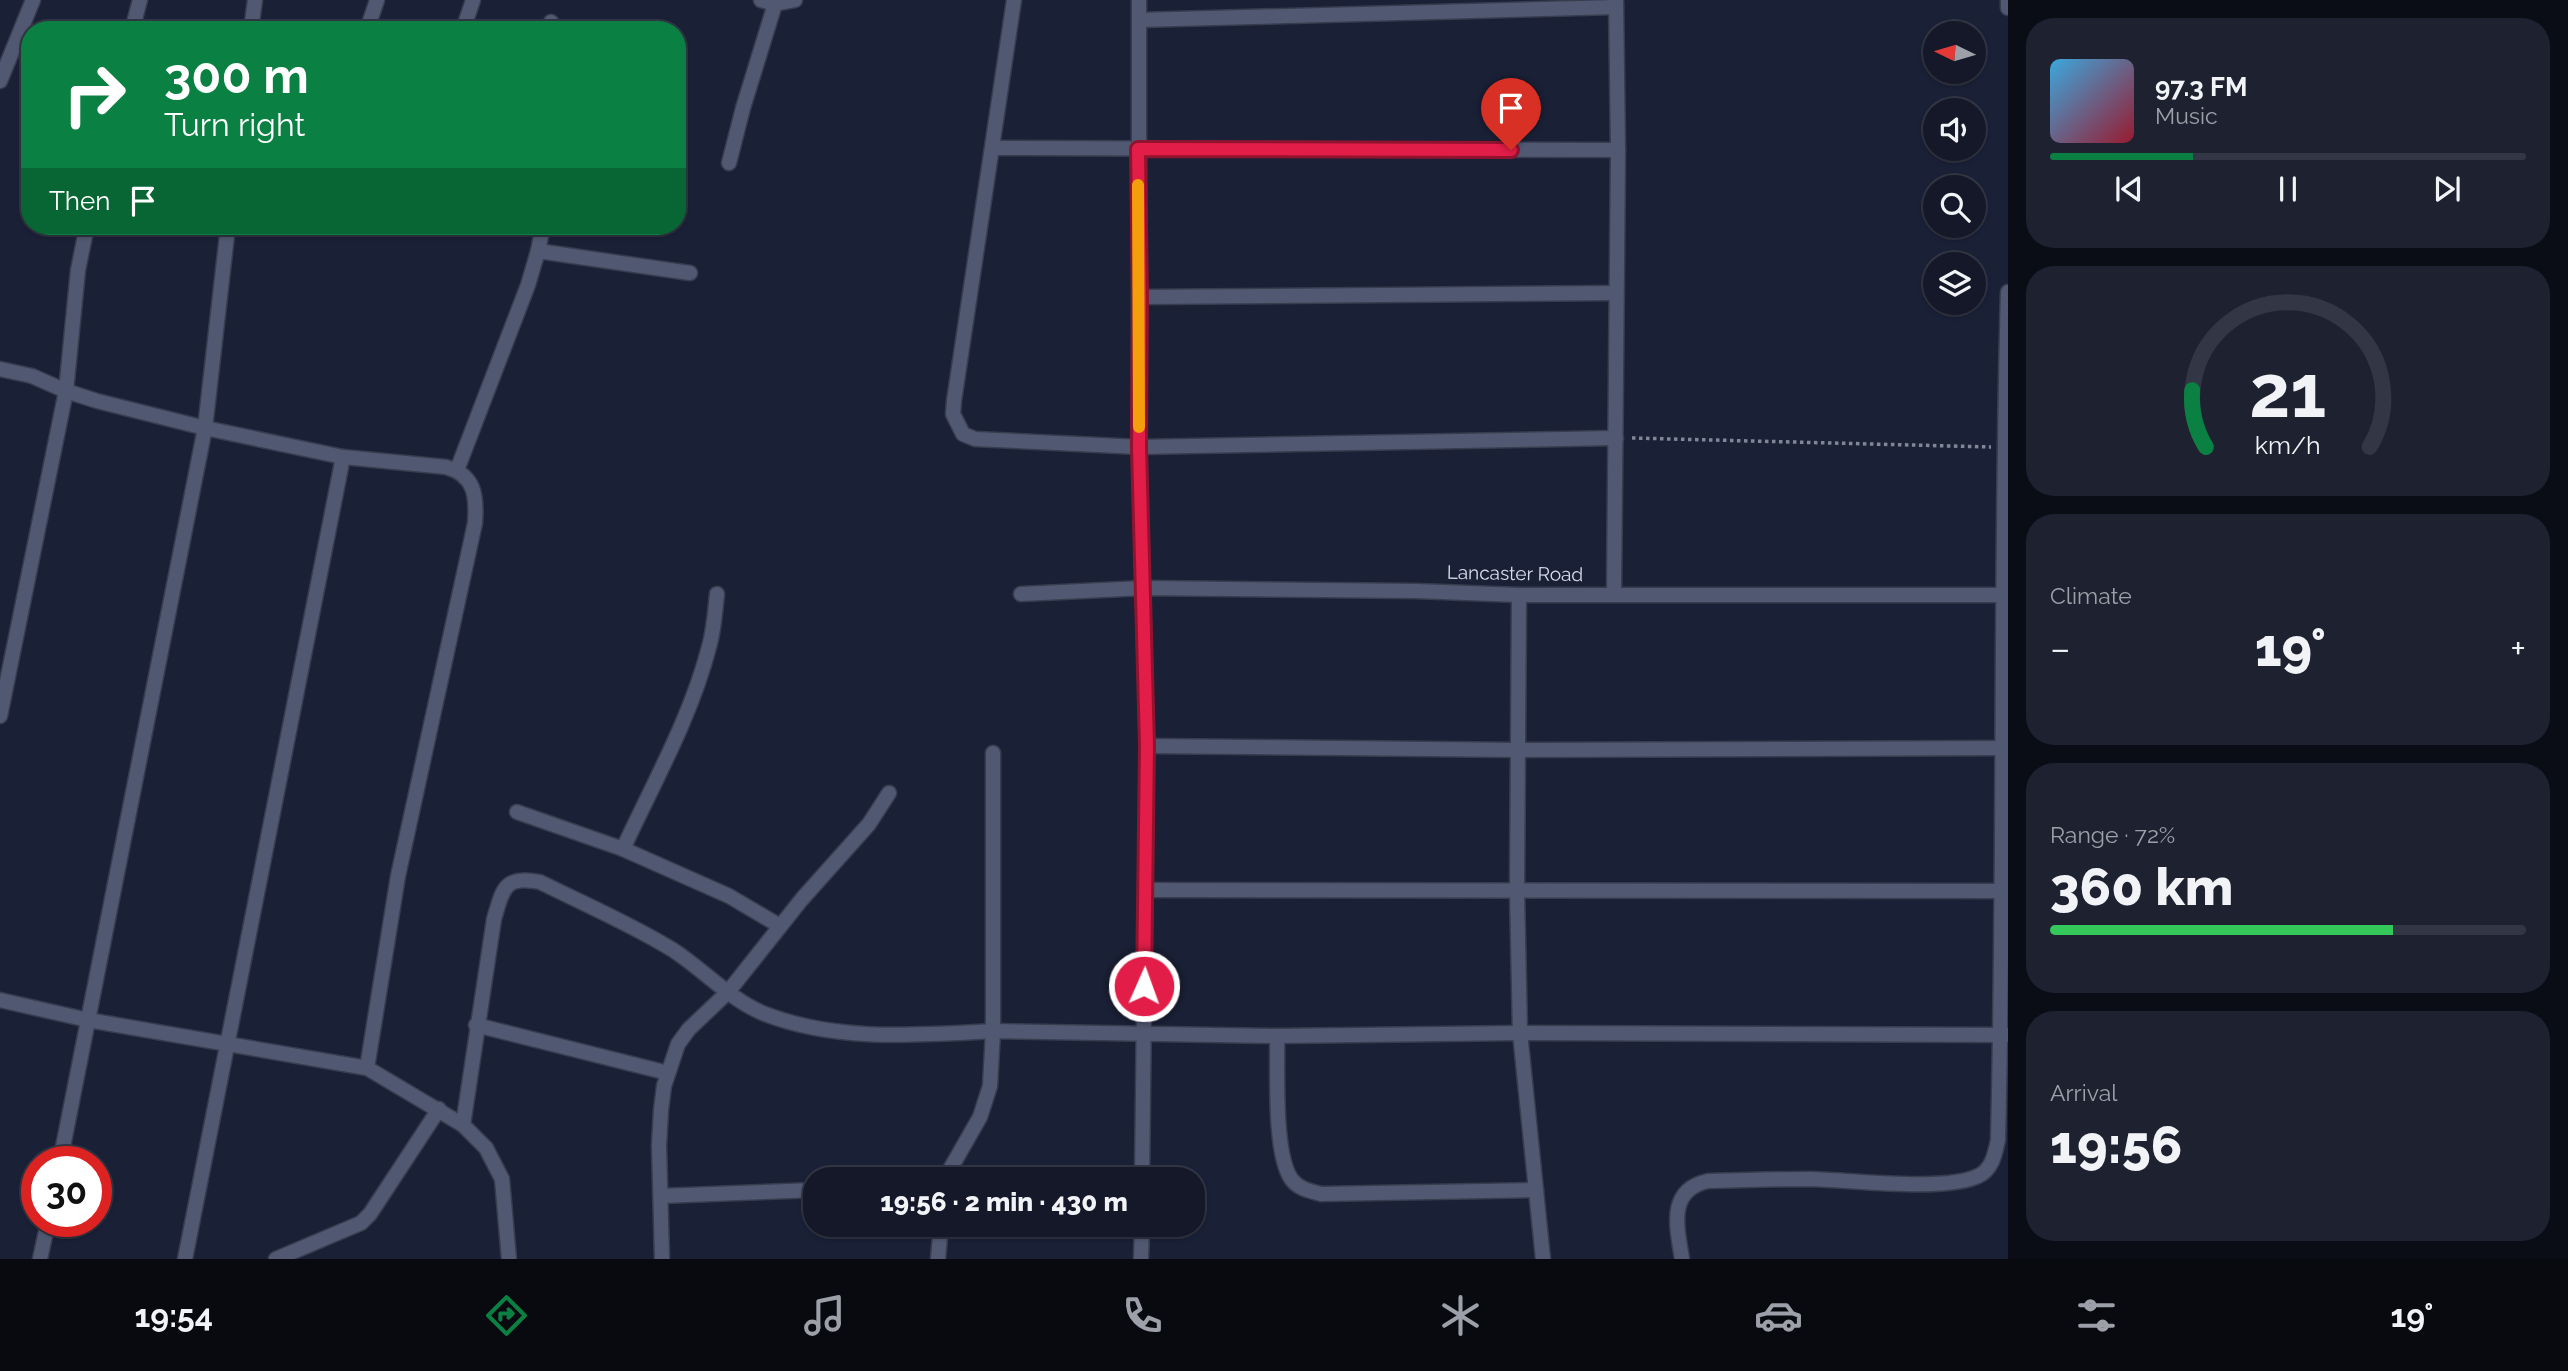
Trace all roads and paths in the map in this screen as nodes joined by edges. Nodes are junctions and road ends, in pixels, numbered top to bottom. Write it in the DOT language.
graph roads {
  1 [pos="33,0"];
  2 [pos="140,0"];
  3 [pos="255,0"];
  4 [pos="377,0"];
  5 [pos="473,0"];
  6 [pos="795,0"];
  7 [pos="1014,0"];
  8 [pos="1139,0"];
  9 [pos="2008,0"];
  10 [pos="768,2"];
  11 [pos="1616,4"];
  12 [pos="2008,8"];
  13 [pos="1139,20"];
  14 [pos="24,21"];
  15 [pos="134,21"];
  16 [pos="252,21"];
  17 [pos="370,21"];
  18 [pos="466,21"];
  19 [pos="21,29"];
  20 [pos="0,81"];
  21 [pos="993,148"];
  22 [pos="1138,149"];
  23 [pos="1618,150"];
  24 [pos="729,163"];
  25 [pos="85,235"];
  26 [pos="227,235"];
  27 [pos="541,235"];
  28 [pos="538,251"];
  29 [pos="690,273"];
  30 [pos="2008,292"];
  31 [pos="1616,293"];
  32 [pos="1140,298"];
  33 [pos="0,369"];
  34 [pos="66,391"];
  35 [pos="205,428"];
  36 [pos="1615,438"];
  37 [pos="1139,447"];
  38 [pos="2006,447"];
  39 [pos="343,457"];
  40 [pos="457,470"];
  41 [pos="1144,588"];
  42 [pos="1614,593"];
  43 [pos="717,594"];
  44 [pos="1021,594"];
  45 [pos="2005,594"];
  46 [pos="1520,595"];
  47 [pos="0,716"];
  48 [pos="1147,746"];
  49 [pos="2005,748"];
  50 [pos="1519,750"];
  51 [pos="993,753"];
  52 [pos="889,793"];
  53 [pos="517,812"];
  54 [pos="623,849"];
  55 [pos="1147,890"];
  56 [pos="1517,891"];
  57 [pos="2006,891"];
  58 [pos="780,926"];
  59 [pos="728,992"];
  60 [pos="0,1000"];
  61 [pos="88,1020"];
  62 [pos="477,1025"];
  63 [pos="993,1031"];
  64 [pos="1520,1033"];
  65 [pos="1143,1034"];
  66 [pos="2004,1035"];
  67 [pos="1277,1036"];
  68 [pos="226,1044"];
  69 [pos="366,1068"];
  70 [pos="668,1073"];
  71 [pos="439,1110"];
  72 [pos="463,1125"];
  73 [pos="63,1146"];
  74 [pos="947,1167"];
  75 [pos="1142,1167"];
  76 [pos="1536,1190"];
  77 [pos="803,1191"];
  78 [pos="661,1196"];
  79 [pos="45,1237"];
  80 [pos="940,1237"];
  81 [pos="1142,1237"];
  82 [pos="40,1259"];
  83 [pos="185,1259"];
  84 [pos="276,1259"];
  85 [pos="509,1259"];
  86 [pos="662,1259"];
  87 [pos="938,1259"];
  88 [pos="1141,1259"];
  89 [pos="1543,1259"];
  90 [pos="1682,1259"];
  1 -- 14 [label="street"];
  2 -- 15 [label="street"];
  3 -- 16 [label="street"];
  4 -- 17 [label="street"];
  5 -- 18 [label="street"];
  6 -- 10 [label="street"];
  7 -- 21 [label="street"];
  8 -- 13 [label="street"];
  9 -- 12 [label="street"];
  10 -- 24 [label="street"];
  11 -- 13 [label="street"];
  11 -- 23 [label="street"];
  13 -- 22 [label="street"];
  19 -- 20 [label="street"];
  21 -- 22 [label="street"];
  21 -- 37 [label="street"];
  22 -- 23 [label="street"];
  22 -- 32 [label="street"];
  23 -- 31 [label="street"];
  25 -- 34 [label="street"];
  26 -- 35 [label="street"];
  27 -- 28 [label="street"];
  28 -- 29 [label="street"];
  28 -- 40 [label="street"];
  30 -- 38 [label="street"];
  31 -- 32 [label="street"];
  31 -- 36 [label="street"];
  32 -- 37 [label="street"];
  33 -- 34 [label="street"];
  34 -- 35 [label="street"];
  34 -- 47 [label="street"];
  35 -- 39 [label="street"];
  35 -- 61 [label="street"];
  36 -- 37 [label="street"];
  36 -- 38 [label="path"];
  36 -- 42 [label="street"];
  37 -- 41 [label="street"];
  38 -- 45 [label="street"];
  39 -- 40 [label="street"];
  39 -- 68 [label="street"];
  40 -- 69 [label="street"];
  41 -- 44 [label="street, Lancaster Road"];
  41 -- 46 [label="street, Lancaster Road"];
  41 -- 48 [label="street"];
  42 -- 45 [label="street, Lancaster Road"];
  42 -- 46 [label="street, Lancaster Road"];
  43 -- 54 [label="street"];
  45 -- 49 [label="street"];
  46 -- 50 [label="street"];
  48 -- 50 [label="street"];
  48 -- 55 [label="street"];
  49 -- 50 [label="street"];
  49 -- 57 [label="street"];
  50 -- 56 [label="street"];
  51 -- 63 [label="street"];
  52 -- 58 [label="street"];
  53 -- 54 [label="street"];
  54 -- 58 [label="street"];
  55 -- 56 [label="street"];
  55 -- 65 [label="street"];
  56 -- 57 [label="street"];
  56 -- 64 [label="street"];
  57 -- 66 [label="street"];
  58 -- 59 [label="street"];
  59 -- 62 [label="street"];
  59 -- 63 [label="street"];
  59 -- 70 [label="street"];
  60 -- 61 [label="street"];
  61 -- 68 [label="street"];
  61 -- 73 [label="street"];
  62 -- 70 [label="street"];
  62 -- 72 [label="street"];
  63 -- 65 [label="street"];
  63 -- 74 [label="street"];
  64 -- 66 [label="street"];
  64 -- 67 [label="street"];
  64 -- 76 [label="street"];
  65 -- 67 [label="street"];
  65 -- 75 [label="street"];
  66 -- 90 [label="street"];
  67 -- 76 [label="street"];
  68 -- 69 [label="street"];
  68 -- 83 [label="street"];
  69 -- 71 [label="street"];
  70 -- 78 [label="street"];
  71 -- 72 [label="street"];
  71 -- 84 [label="street"];
  72 -- 85 [label="street"];
  76 -- 89 [label="street"];
  77 -- 78 [label="street"];
  78 -- 86 [label="street"];
  79 -- 82 [label="street"];
  80 -- 87 [label="street"];
  81 -- 88 [label="street"];
}
